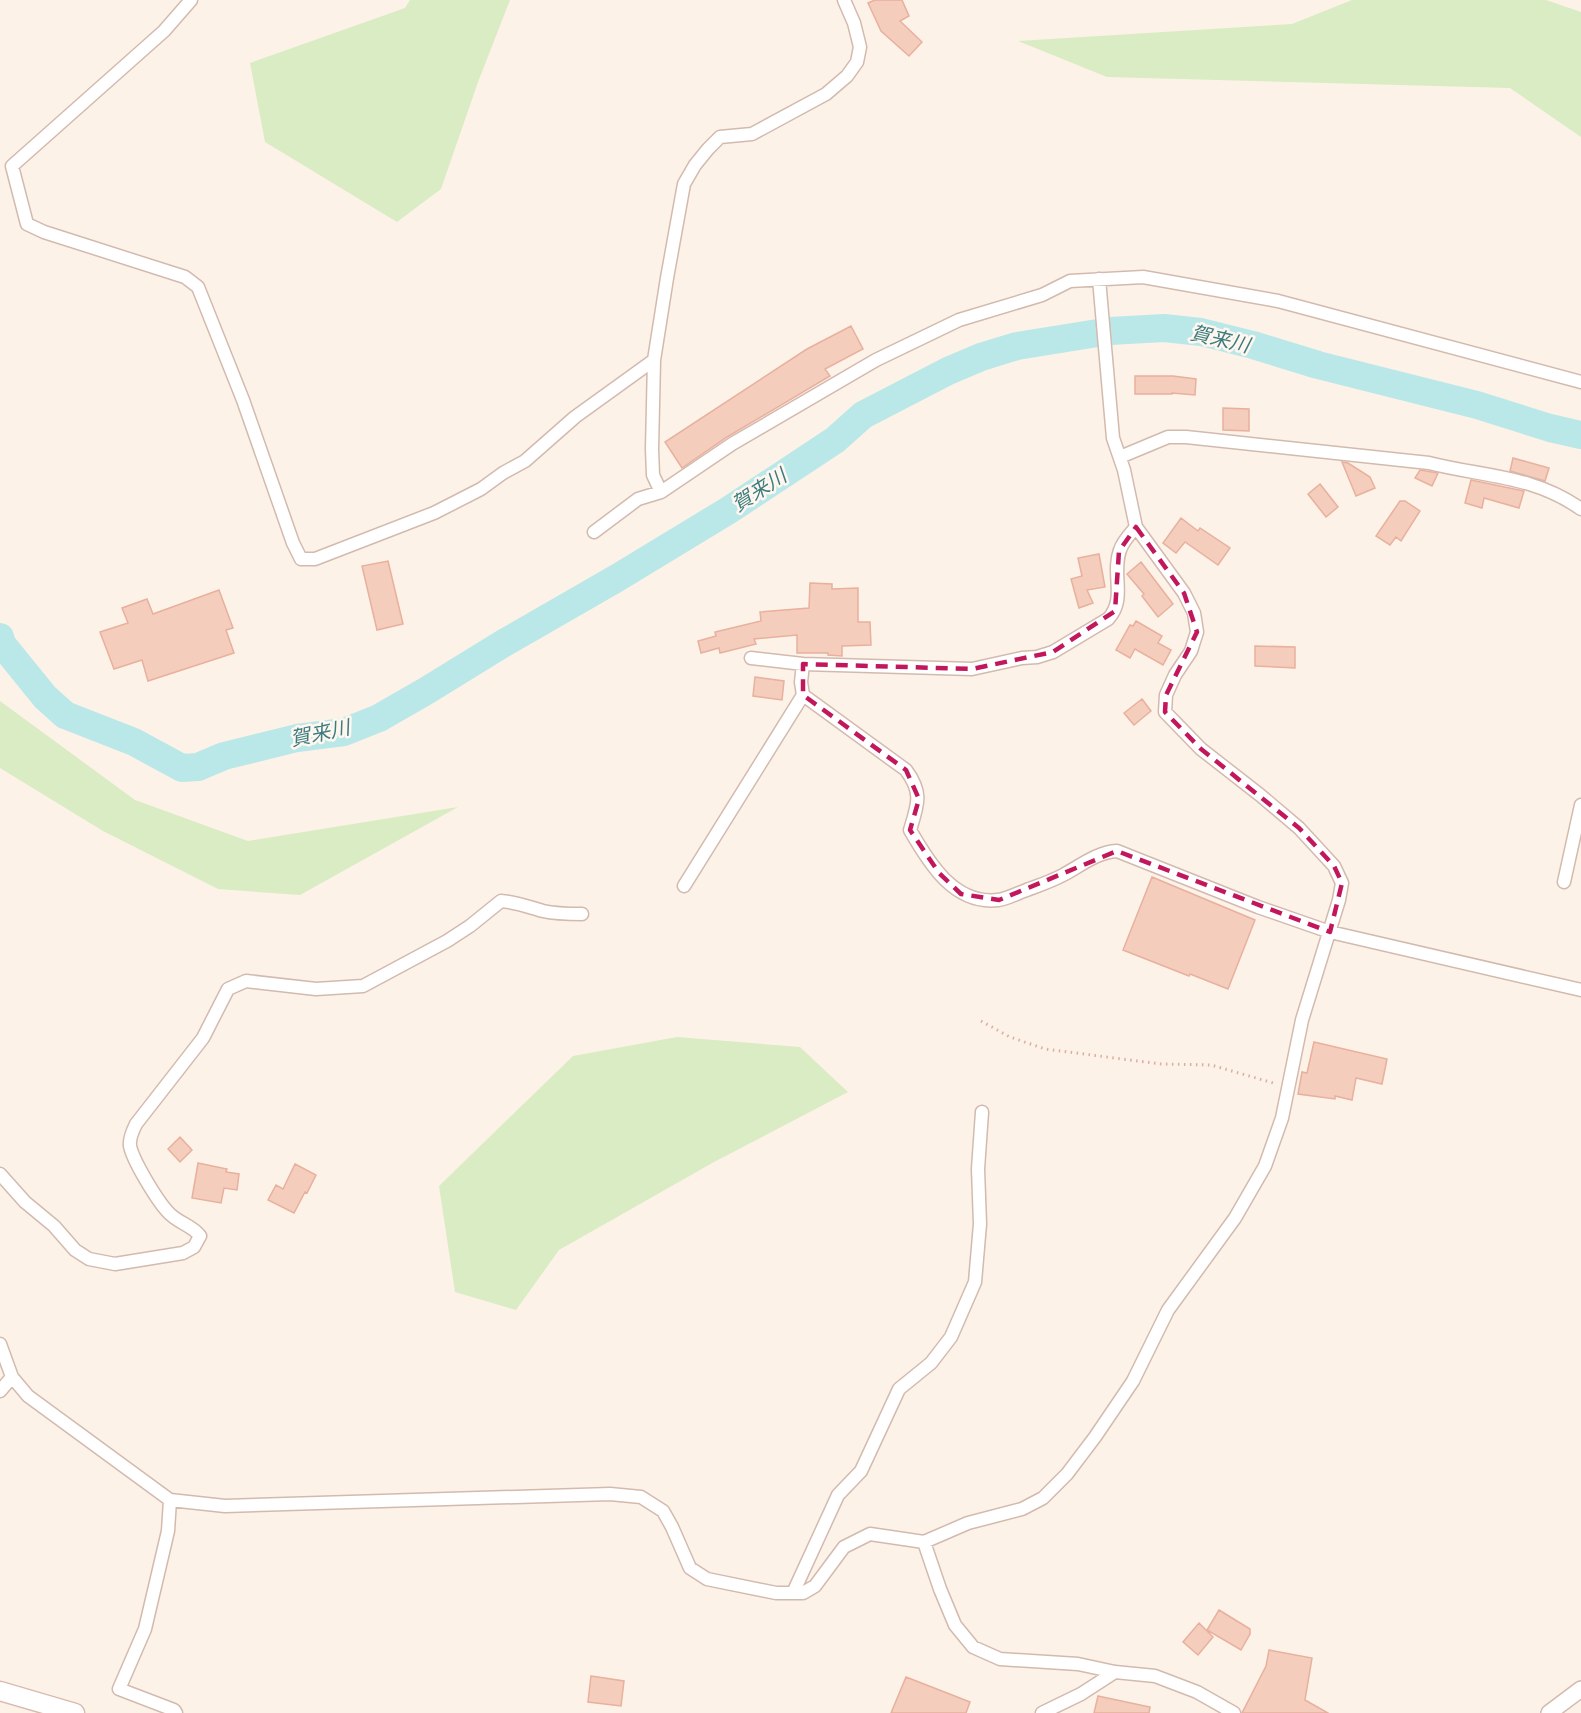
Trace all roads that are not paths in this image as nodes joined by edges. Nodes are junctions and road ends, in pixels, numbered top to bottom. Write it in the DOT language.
graph roads {
  1 [pos="191,0"];
  2 [pos="844,0"];
  3 [pos="1099,279"];
  4 [pos="654,360"];
  5 [pos="1581,382"];
  6 [pos="1120,457"];
  7 [pos="661,492"];
  8 [pos="1581,509"];
  9 [pos="1136,527"];
  10 [pos="594,532"];
  11 [pos="751,658"];
  12 [pos="803,664"];
  13 [pos="803,695"];
  14 [pos="1581,805"];
  15 [pos="1564,882"];
  16 [pos="684,886"];
  17 [pos="582,914"];
  18 [pos="1330,932"];
  19 [pos="1581,990"];
  20 [pos="982,1113"];
  21 [pos="0,1174"];
  22 [pos="0,1344"];
  23 [pos="12,1377"];
  24 [pos="0,1391"];
  25 [pos="170,1500"];
  26 [pos="924,1542"];
  27 [pos="793,1593"];
  28 [pos="1115,1672"];
  29 [pos="1581,1689"];
  30 [pos="0,1691"];
  31 [pos="75,1713"];
  32 [pos="176,1713"];
  33 [pos="1042,1713"];
  34 [pos="1234,1713"];
  35 [pos="1549,1713"];
  1 -- 4 [label="street"];
  2 -- 4 [label="street"];
  3 -- 5 [label="street"];
  3 -- 6 [label="street"];
  3 -- 7 [label="street"];
  4 -- 7 [label="street"];
  6 -- 8 [label="street"];
  6 -- 9 [label="street"];
  7 -- 10 [label="street"];
  9 -- 12 [label="street"];
  9 -- 18 [label="street"];
  11 -- 12 [label="street"];
  12 -- 13 [label="street"];
  13 -- 16 [label="street"];
  13 -- 18 [label="street"];
  14 -- 15 [label="street"];
  17 -- 21 [label="street"];
  18 -- 19 [label="street"];
  18 -- 26 [label="street"];
  20 -- 27 [label="street"];
  22 -- 23 [label="street"];
  23 -- 24 [label="street"];
  23 -- 25 [label="street"];
  25 -- 27 [label="street"];
  25 -- 32 [label="street"];
  26 -- 27 [label="street"];
  26 -- 28 [label="street"];
  28 -- 33 [label="street"];
  28 -- 34 [label="street"];
  29 -- 35 [label="street"];
  30 -- 31 [label="main road"];
}
